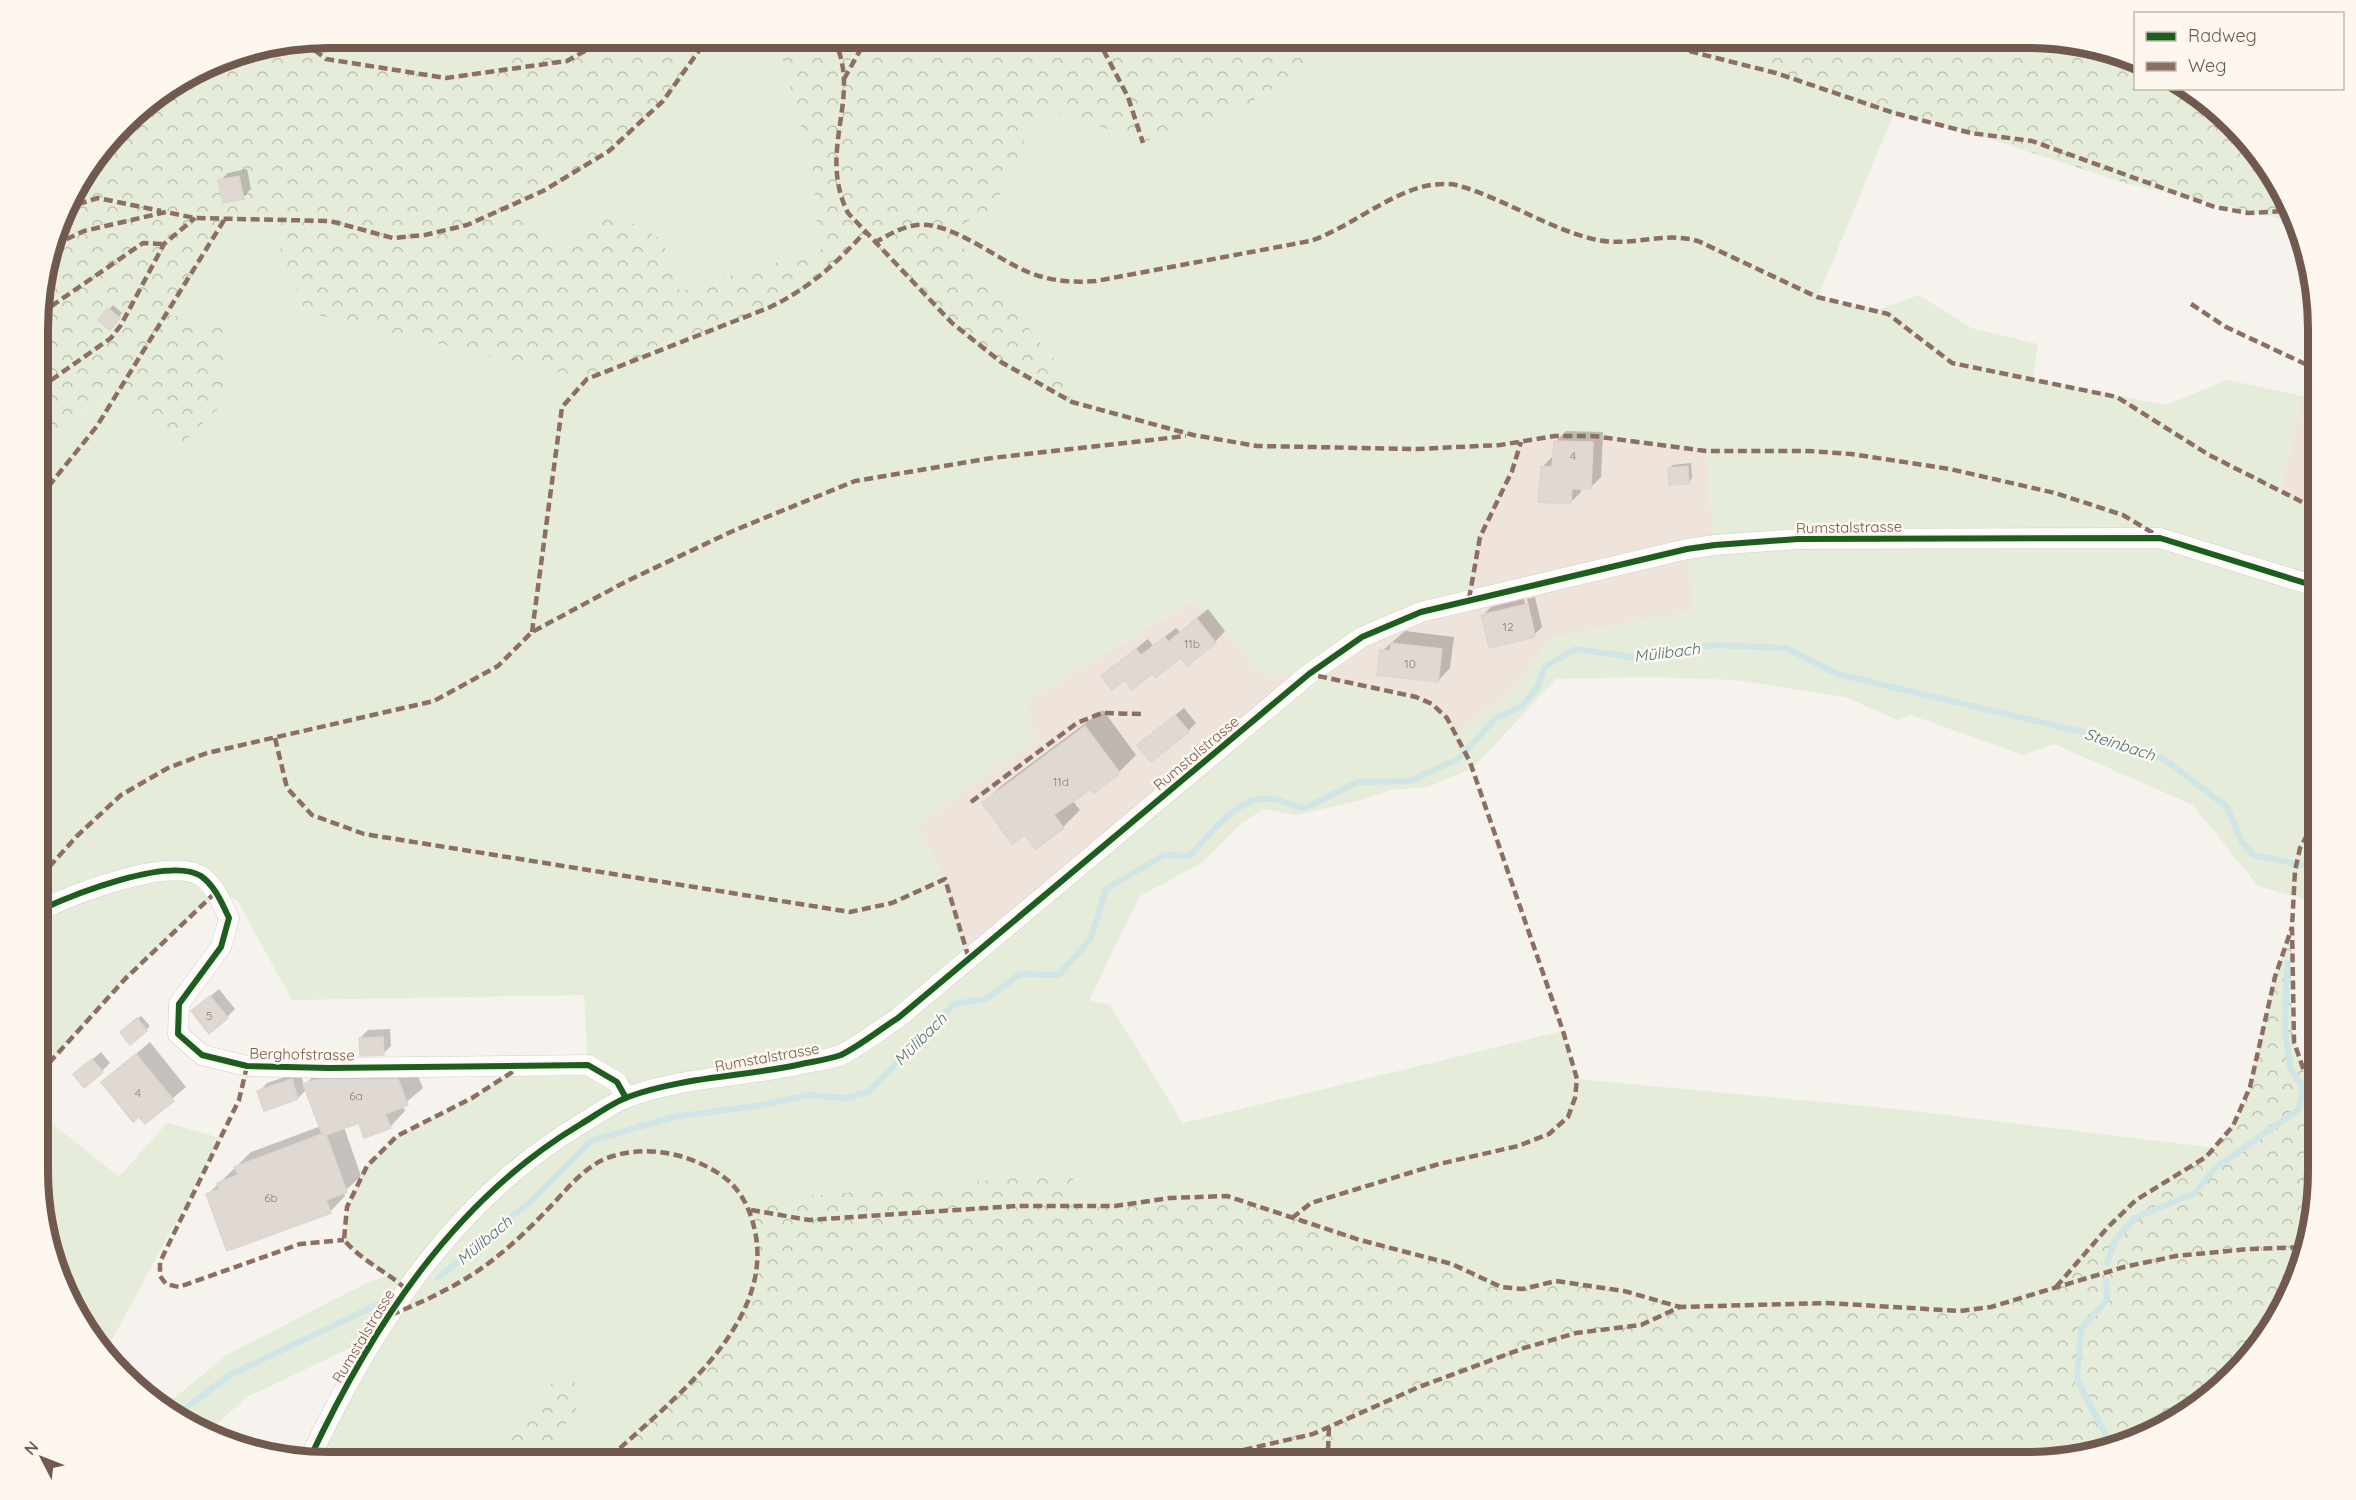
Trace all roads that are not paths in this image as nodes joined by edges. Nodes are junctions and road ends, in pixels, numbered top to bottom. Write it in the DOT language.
graph roads {
  1 [pos="2308,584"];
  2 [pos="48,906"];
  3 [pos="626,1098"];
  4 [pos="313,1451"];
  1 -- 3 [label="street, Rumstalstrasse"];
  2 -- 3 [label="street, Berghofstrasse"];
  3 -- 4 [label="street, Rumstalstrasse"];
}
